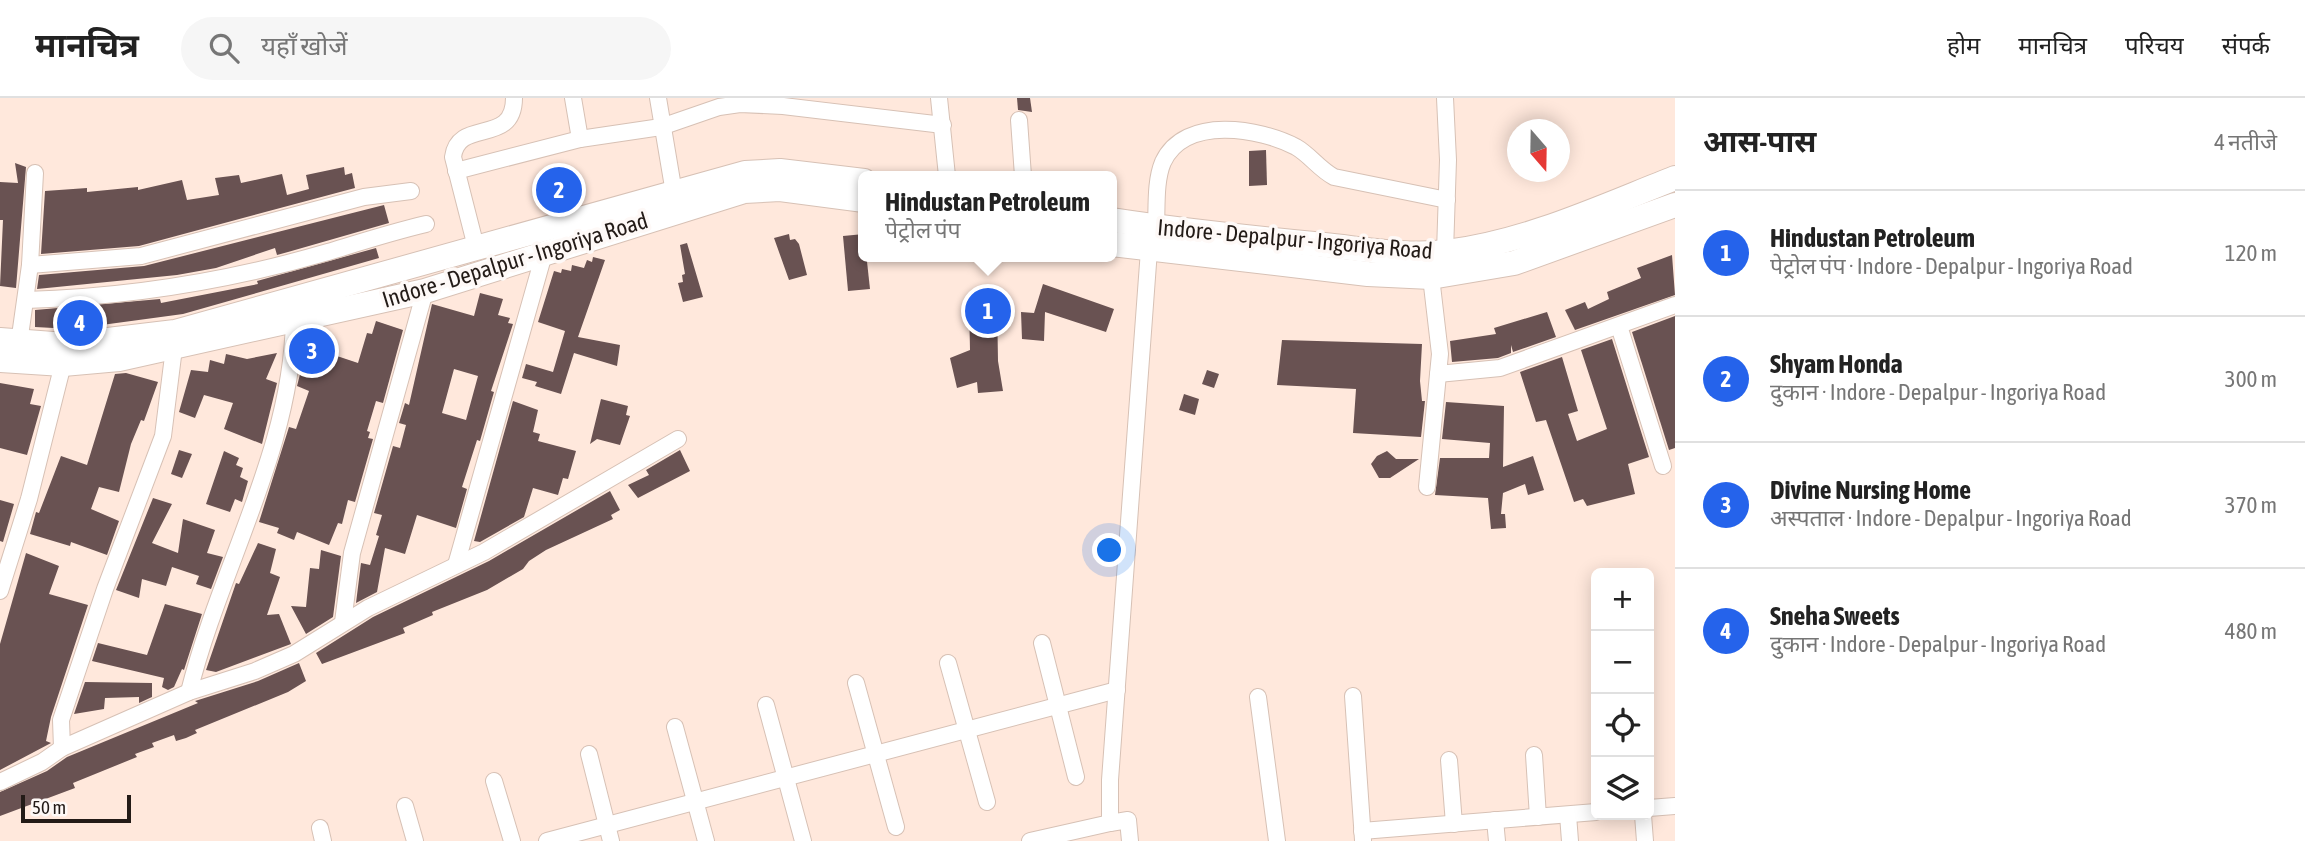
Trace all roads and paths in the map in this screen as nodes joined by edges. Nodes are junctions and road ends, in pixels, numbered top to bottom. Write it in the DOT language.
graph roads {
  1 [pos="514,98"];
  2 [pos="573,98"];
  3 [pos="658,98"];
  4 [pos="939,98"];
  5 [pos="1445,98"];
  6 [pos="1019,120"];
  7 [pos="943,125"];
  8 [pos="661,127"];
  9 [pos="580,139"];
  10 [pos="456,171"];
  11 [pos="947,171"];
  12 [pos="1023,171"];
  13 [pos="35,173"];
  14 [pos="1675,178"];
  15 [pos="858,179"];
  16 [pos="411,191"];
  17 [pos="674,193"];
  18 [pos="858,199"];
  19 [pos="1447,200"];
  20 [pos="1675,205"];
  21 [pos="1117,222"];
  22 [pos="426,224"];
  23 [pos="1152,239"];
  24 [pos="1117,243"];
  25 [pos="477,251"];
  26 [pos="1445,252"];
  27 [pos="544,254"];
  28 [pos="30,265"];
  29 [pos="1431,277"];
  30 [pos="425,292"];
  31 [pos="26,300"];
  32 [pos="1675,304"];
  33 [pos="294,319"];
  34 [pos="1619,326"];
  35 [pos="10,341"];
  36 [pos="174,348"];
  37 [pos="0,360"];
  38 [pos="63,364"];
  39 [pos="1438,374"];
  40 [pos="678,439"];
  41 [pos="1663,466"];
  42 [pos="1427,487"];
  43 [pos="456,565"];
  44 [pos="0,591"];
  45 [pos="342,622"];
  46 [pos="1042,643"];
  47 [pos="948,663"];
  48 [pos="856,683"];
  49 [pos="1117,690"];
  50 [pos="189,692"];
  51 [pos="1353,696"];
  52 [pos="1258,697"];
  53 [pos="766,705"];
  54 [pos="1057,706"];
  55 [pos="675,727"];
  56 [pos="966,731"];
  57 [pos="62,748"];
  58 [pos="589,754"];
  59 [pos="875,755"];
  60 [pos="1534,755"];
  61 [pos="1449,760"];
  62 [pos="1076,777"];
  63 [pos="786,778"];
  64 [pos="494,781"];
  65 [pos="0,782"];
  66 [pos="695,802"];
  67 [pos="987,802"];
  68 [pos="405,806"];
  69 [pos="1675,806"];
  70 [pos="1654,808"];
  71 [pos="1591,812"];
  72 [pos="1568,814"];
  73 [pos="1538,817"];
  74 [pos="1495,820"];
  75 [pos="1643,820"];
  76 [pos="1110,823"];
  77 [pos="1454,824"];
  78 [pos="896,827"];
  79 [pos="609,833"];
  80 [pos="1086,834"];
  81 [pos="1362,836"];
  82 [pos="415,841"];
  83 [pos="512,841"];
  84 [pos="547,841"];
  85 [pos="706,841"];
  86 [pos="803,841"];
  87 [pos="1030,841"];
  88 [pos="1130,841"];
  89 [pos="1277,841"];
  90 [pos="1497,841"];
  91 [pos="1570,841"];
  92 [pos="1645,841"];
  1 -- 10 [label="street"];
  2 -- 9 [label="street"];
  3 -- 8 [label="street"];
  4 -- 7 [label="street"];
  5 -- 19 [label="street"];
  6 -- 12 [label="street"];
  7 -- 8 [label="street"];
  7 -- 11 [label="street"];
  8 -- 9 [label="street"];
  8 -- 17 [label="street"];
  9 -- 10 [label="street"];
  10 -- 25 [label="street"];
  13 -- 28 [label="street"];
  14 -- 26 [label="main road, Indore - Depalpur - Ingoriya Road"];
  15 -- 17 [label="main road, Indore - Depalpur - Ingoriya Road"];
  16 -- 28 [label="street"];
  17 -- 25 [label="main road, Indore - Depalpur - Ingoriya Road"];
  18 -- 27 [label="main road, Indore - Depalpur - Ingoriya Road"];
  19 -- 23 [label="street"];
  19 -- 26 [label="street"];
  20 -- 29 [label="main road, Indore - Depalpur - Ingoriya Road"];
  21 -- 23 [label="main road, Indore - Depalpur - Ingoriya Road"];
  22 -- 31 [label="street"];
  23 -- 24 [label="main road, Indore - Depalpur - Ingoriya Road"];
  23 -- 26 [label="main road, Indore - Depalpur - Ingoriya Road"];
  23 -- 29 [label="main road, Indore - Depalpur - Ingoriya Road"];
  23 -- 49 [label="street"];
  25 -- 35 [label="main road, Indore - Depalpur - Ingoriya Road"];
  27 -- 30 [label="main road, Indore - Depalpur - Ingoriya Road"];
  27 -- 43 [label="street"];
  28 -- 31 [label="street"];
  29 -- 39 [label="street"];
  30 -- 33 [label="main road, Indore - Depalpur - Ingoriya Road"];
  30 -- 45 [label="street"];
  31 -- 35 [label="street"];
  32 -- 34 [label="street"];
  33 -- 36 [label="main road, Indore - Depalpur - Ingoriya Road"];
  33 -- 50 [label="street"];
  34 -- 39 [label="street"];
  34 -- 41 [label="street"];
  36 -- 38 [label="main road, Indore - Depalpur - Ingoriya Road"];
  36 -- 57 [label="street"];
  37 -- 38 [label="main road, Indore - Depalpur - Ingoriya Road"];
  38 -- 44 [label="street"];
  39 -- 42 [label="street"];
  40 -- 43 [label="street"];
  43 -- 45 [label="street"];
  45 -- 50 [label="street"];
  46 -- 54 [label="street"];
  47 -- 56 [label="street"];
  48 -- 59 [label="street"];
  49 -- 54 [label="street"];
  49 -- 76 [label="street"];
  50 -- 57 [label="street"];
  51 -- 81 [label="street"];
  52 -- 89 [label="street"];
  53 -- 63 [label="street"];
  54 -- 56 [label="street"];
  54 -- 62 [label="street"];
  55 -- 66 [label="street"];
  56 -- 59 [label="street"];
  56 -- 67 [label="street"];
  57 -- 65 [label="street"];
  58 -- 79 [label="street"];
  59 -- 63 [label="street"];
  59 -- 78 [label="street"];
  60 -- 73 [label="street"];
  61 -- 77 [label="street"];
  63 -- 66 [label="street"];
  63 -- 86 [label="street"];
  64 -- 83 [label="street"];
  66 -- 79 [label="street"];
  66 -- 85 [label="street"];
  68 -- 82 [label="street"];
  69 -- 70 [label="street"];
  71 -- 72 [label="street"];
  72 -- 73 [label="street"];
  72 -- 91 [label="street"];
  73 -- 74 [label="street"];
  74 -- 77 [label="street"];
  74 -- 90 [label="street"];
  75 -- 92 [label="street"];
  76 -- 80 [label="street"];
  76 -- 88 [label="street"];
  77 -- 81 [label="street"];
  79 -- 84 [label="street"];
  80 -- 87 [label="street"];
}
